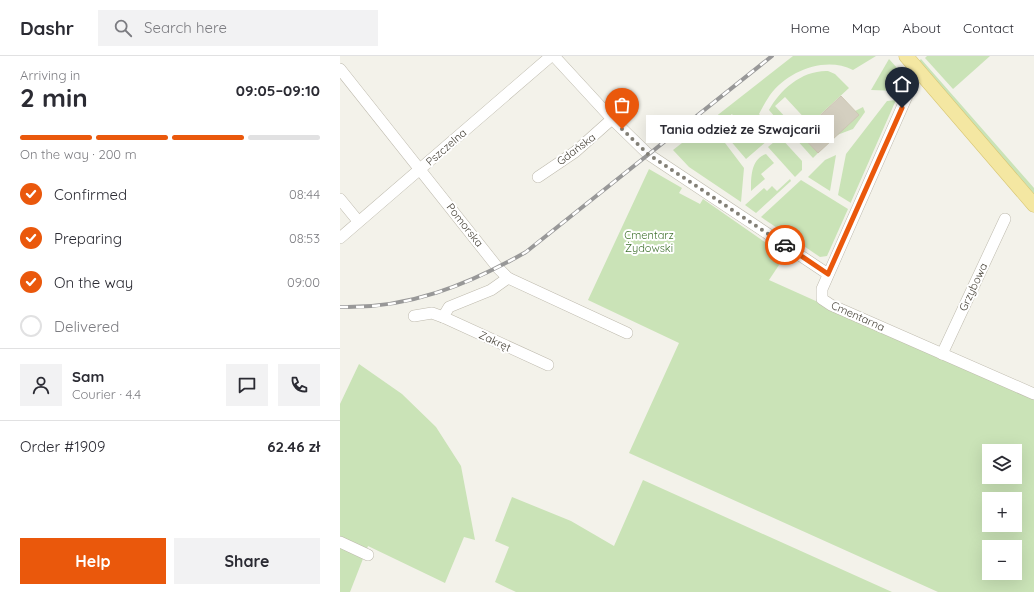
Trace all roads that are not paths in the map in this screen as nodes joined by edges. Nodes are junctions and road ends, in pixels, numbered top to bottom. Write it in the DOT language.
graph roads {
  1 [pos="553,56"];
  2 [pos="906,56"];
  3 [pos="340,69"];
  4 [pos="918,71"];
  5 [pos="612,118"];
  6 [pos="420,168"];
  7 [pos="538,177"];
  8 [pos="340,199"];
  9 [pos="1034,205"];
  10 [pos="1005,219"];
  11 [pos="358,221"];
  12 [pos="340,238"];
  13 [pos="828,274"];
  14 [pos="508,278"];
  15 [pos="414,316"];
  16 [pos="443,317"];
  17 [pos="628,333"];
  18 [pos="942,354"];
  19 [pos="548,365"];
  20 [pos="1034,394"];
  21 [pos="340,542"];
  22 [pos="368,555"];
  1 -- 5 [label="street"];
  1 -- 6 [label="street, Pszczelna"];
  2 -- 4 [label="main road"];
  3 -- 6 [label="street, Pomorska"];
  4 -- 9 [label="main road"];
  4 -- 13 [label="street, Cmentarna"];
  5 -- 7 [label="street, Gdańska"];
  5 -- 13 [label="street"];
  6 -- 11 [label="street, Pszczelna"];
  6 -- 14 [label="street, Pomorska"];
  8 -- 11 [label="street"];
  10 -- 18 [label="street, Grzybowa"];
  11 -- 12 [label="street, Pszczelna"];
  13 -- 18 [label="street, Cmentarna"];
  14 -- 16 [label="street"];
  14 -- 17 [label="street, Pomorska"];
  15 -- 16 [label="street, Zakręt"];
  16 -- 19 [label="street, Zakręt"];
  18 -- 20 [label="street, Cmentarna"];
  21 -- 22 [label="street"];
}
